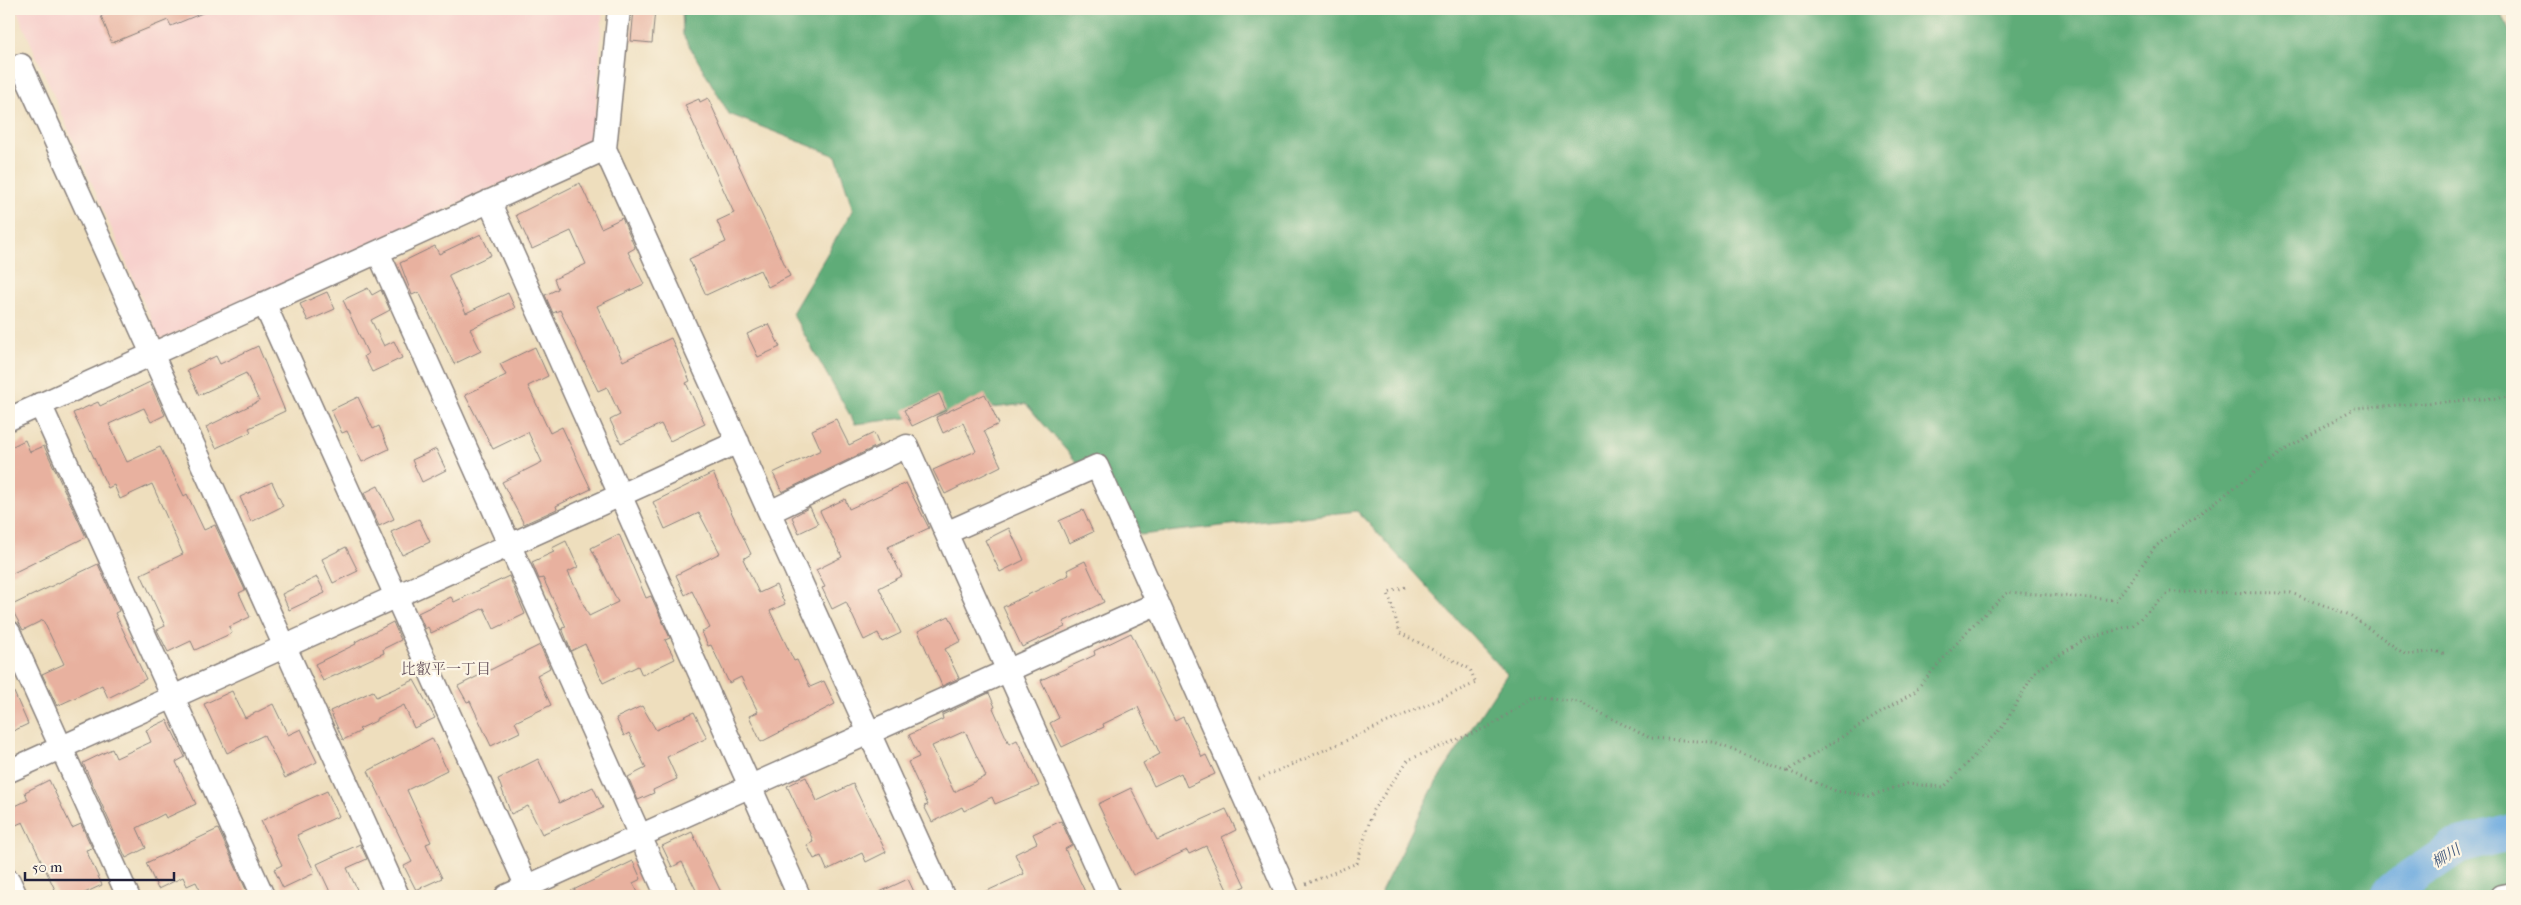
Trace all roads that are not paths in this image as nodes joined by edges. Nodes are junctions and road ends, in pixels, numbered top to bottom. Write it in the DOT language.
graph roads {
  1 [pos="619,9"];
  2 [pos="21,65"];
  3 [pos="605,149"];
  4 [pos="489,202"];
  5 [pos="378,252"];
  6 [pos="264,303"];
  7 [pos="152,354"];
  8 [pos="40,404"];
  9 [pos="9,419"];
  10 [pos="738,442"];
  11 [pos="620,495"];
  12 [pos="770,512"];
  13 [pos="946,533"];
  14 [pos="509,545"];
  15 [pos="396,596"];
  16 [pos="1158,603"];
  17 [pos="9,632"];
  18 [pos="284,646"];
  19 [pos="1008,671"];
  20 [pos="172,697"];
  21 [pos="870,733"];
  22 [pos="61,748"];
  23 [pos="9,771"];
  24 [pos="750,786"];
  25 [pos="640,836"];
  26 [pos="9,881"];
  27 [pos="529,892"];
  28 [pos="2512,894"];
  29 [pos="1285,895"];
  30 [pos="16,896"];
  31 [pos="128,896"];
  32 [pos="263,896"];
  33 [pos="398,896"];
  34 [pos="506,896"];
  35 [pos="667,896"];
  36 [pos="799,896"];
  37 [pos="943,896"];
  38 [pos="1110,896"];
  39 [pos="2500,896"];
  1 -- 3 [label="street"];
  2 -- 7 [label="street"];
  3 -- 4 [label="street"];
  3 -- 10 [label="street"];
  4 -- 5 [label="street"];
  4 -- 11 [label="street"];
  5 -- 6 [label="street"];
  5 -- 14 [label="street"];
  6 -- 7 [label="street"];
  6 -- 15 [label="street"];
  7 -- 8 [label="street"];
  7 -- 18 [label="street"];
  8 -- 9 [label="street"];
  8 -- 20 [label="street"];
  10 -- 11 [label="street"];
  10 -- 12 [label="street"];
  11 -- 14 [label="street"];
  11 -- 24 [label="street"];
  12 -- 13 [label="street"];
  12 -- 21 [label="street"];
  13 -- 16 [label="street"];
  13 -- 19 [label="street"];
  14 -- 15 [label="street"];
  14 -- 25 [label="street"];
  15 -- 18 [label="street"];
  15 -- 27 [label="street"];
  16 -- 19 [label="street"];
  16 -- 29 [label="street"];
  17 -- 22 [label="street"];
  18 -- 20 [label="street"];
  18 -- 33 [label="street"];
  19 -- 21 [label="street"];
  19 -- 38 [label="street"];
  20 -- 22 [label="street"];
  20 -- 32 [label="street"];
  21 -- 24 [label="street"];
  21 -- 37 [label="street"];
  22 -- 23 [label="street"];
  22 -- 31 [label="street"];
  24 -- 25 [label="street"];
  24 -- 36 [label="street"];
  25 -- 27 [label="street"];
  25 -- 35 [label="street"];
  26 -- 30 [label="street"];
  27 -- 34 [label="street"];
  28 -- 39 [label="street"];
}
